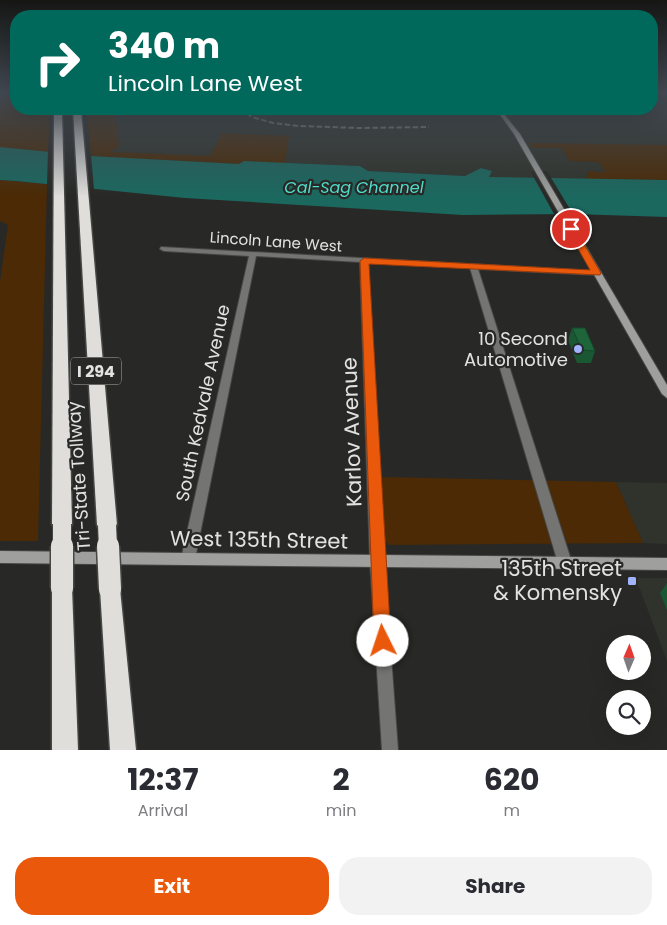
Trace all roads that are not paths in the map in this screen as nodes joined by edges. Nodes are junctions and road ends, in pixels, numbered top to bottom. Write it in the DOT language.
graph roads {
  1 [pos="58,127"];
  2 [pos="78,127"];
  3 [pos="512,127"];
  4 [pos="514,127"];
  5 [pos="517,134"];
  6 [pos="164,249"];
  7 [pos="253,254"];
  8 [pos="364,261"];
  9 [pos="474,268"];
  10 [pos="597,273"];
  11 [pos="667,394"];
  12 [pos="0,557"];
  13 [pos="188,559"];
  14 [pos="377,561"];
  15 [pos="565,563"];
  16 [pos="667,564"];
  17 [pos="65,750"];
  18 [pos="123,750"];
  19 [pos="390,750"];
  1 -- 17 [label="highway, Tri-State Tollway / I 294, bridge"];
  2 -- 18 [label="highway, Tri-State Tollway / I 294, bridge"];
  3 -- 5 [label="main road"];
  4 -- 5 [label="main road"];
  5 -- 10 [label="main road"];
  6 -- 7 [label="street, Lincoln Lane West"];
  7 -- 8 [label="street, Lincoln Lane West"];
  7 -- 13 [label="street, South Kedvale Avenue"];
  8 -- 9 [label="street, Lincoln Lane West"];
  8 -- 14 [label="street, Karlov Avenue"];
  9 -- 10 [label="street, Lincoln Lane West"];
  9 -- 15 [label="street"];
  10 -- 11 [label="main road"];
  12 -- 13 [label="main road, West 135th Street"];
  13 -- 14 [label="main road, West 135th Street"];
  14 -- 15 [label="main road, West 135th Street"];
  14 -- 19 [label="street, Karlov Avenue"];
  15 -- 16 [label="main road, West 135th Street"];
}
